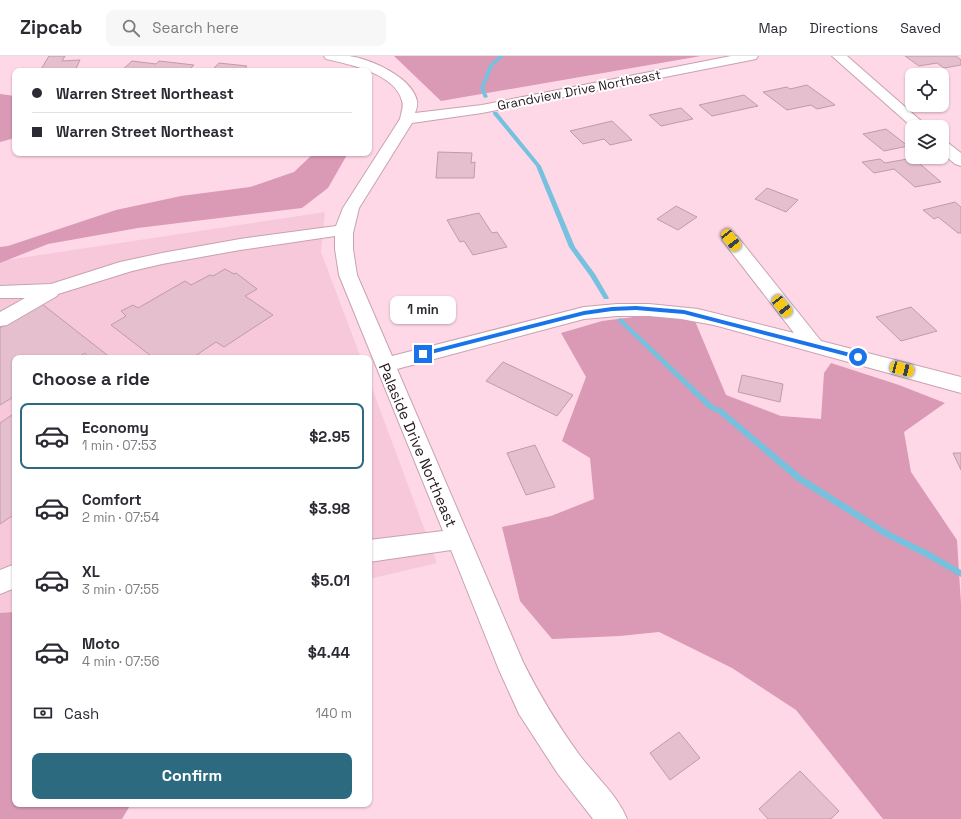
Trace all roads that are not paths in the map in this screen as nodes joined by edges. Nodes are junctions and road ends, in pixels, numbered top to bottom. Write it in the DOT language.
graph roads {
  1 [pos="331,56"];
  2 [pos="751,56"];
  3 [pos="839,56"];
  4 [pos="406,119"];
  5 [pos="913,120"];
  6 [pos="949,151"];
  7 [pos="961,162"];
  8 [pos="344,230"];
  9 [pos="731,240"];
  10 [pos="56,288"];
  11 [pos="0,292"];
  12 [pos="28,292"];
  13 [pos="0,307"];
  14 [pos="0,320"];
  15 [pos="814,346"];
  16 [pos="385,364"];
  17 [pos="961,385"];
  18 [pos="458,539"];
  19 [pos="372,551"];
  20 [pos="12,577"];
  21 [pos="0,583"];
  22 [pos="0,588"];
  23 [pos="12,588"];
  24 [pos="612,819"];
  1 -- 4 [label="street, Palaside Drive Northeast"];
  2 -- 4 [label="street, Grandview Drive Northeast"];
  3 -- 5 [label="street"];
  4 -- 8 [label="street, Palaside Drive Northeast"];
  6 -- 7 [label="street"];
  8 -- 10 [label="street"];
  8 -- 16 [label="street, Palaside Drive Northeast"];
  9 -- 15 [label="street"];
  10 -- 12 [label="street"];
  10 -- 14 [label="street"];
  11 -- 12 [label="street"];
  12 -- 13 [label="street"];
  15 -- 16 [label="street"];
  15 -- 17 [label="street"];
  16 -- 18 [label="street, Palaside Drive Northeast"];
  18 -- 19 [label="street"];
  18 -- 24 [label="street, Palaside Drive Northeast"];
  20 -- 21 [label="street"];
  22 -- 23 [label="street"];
}
